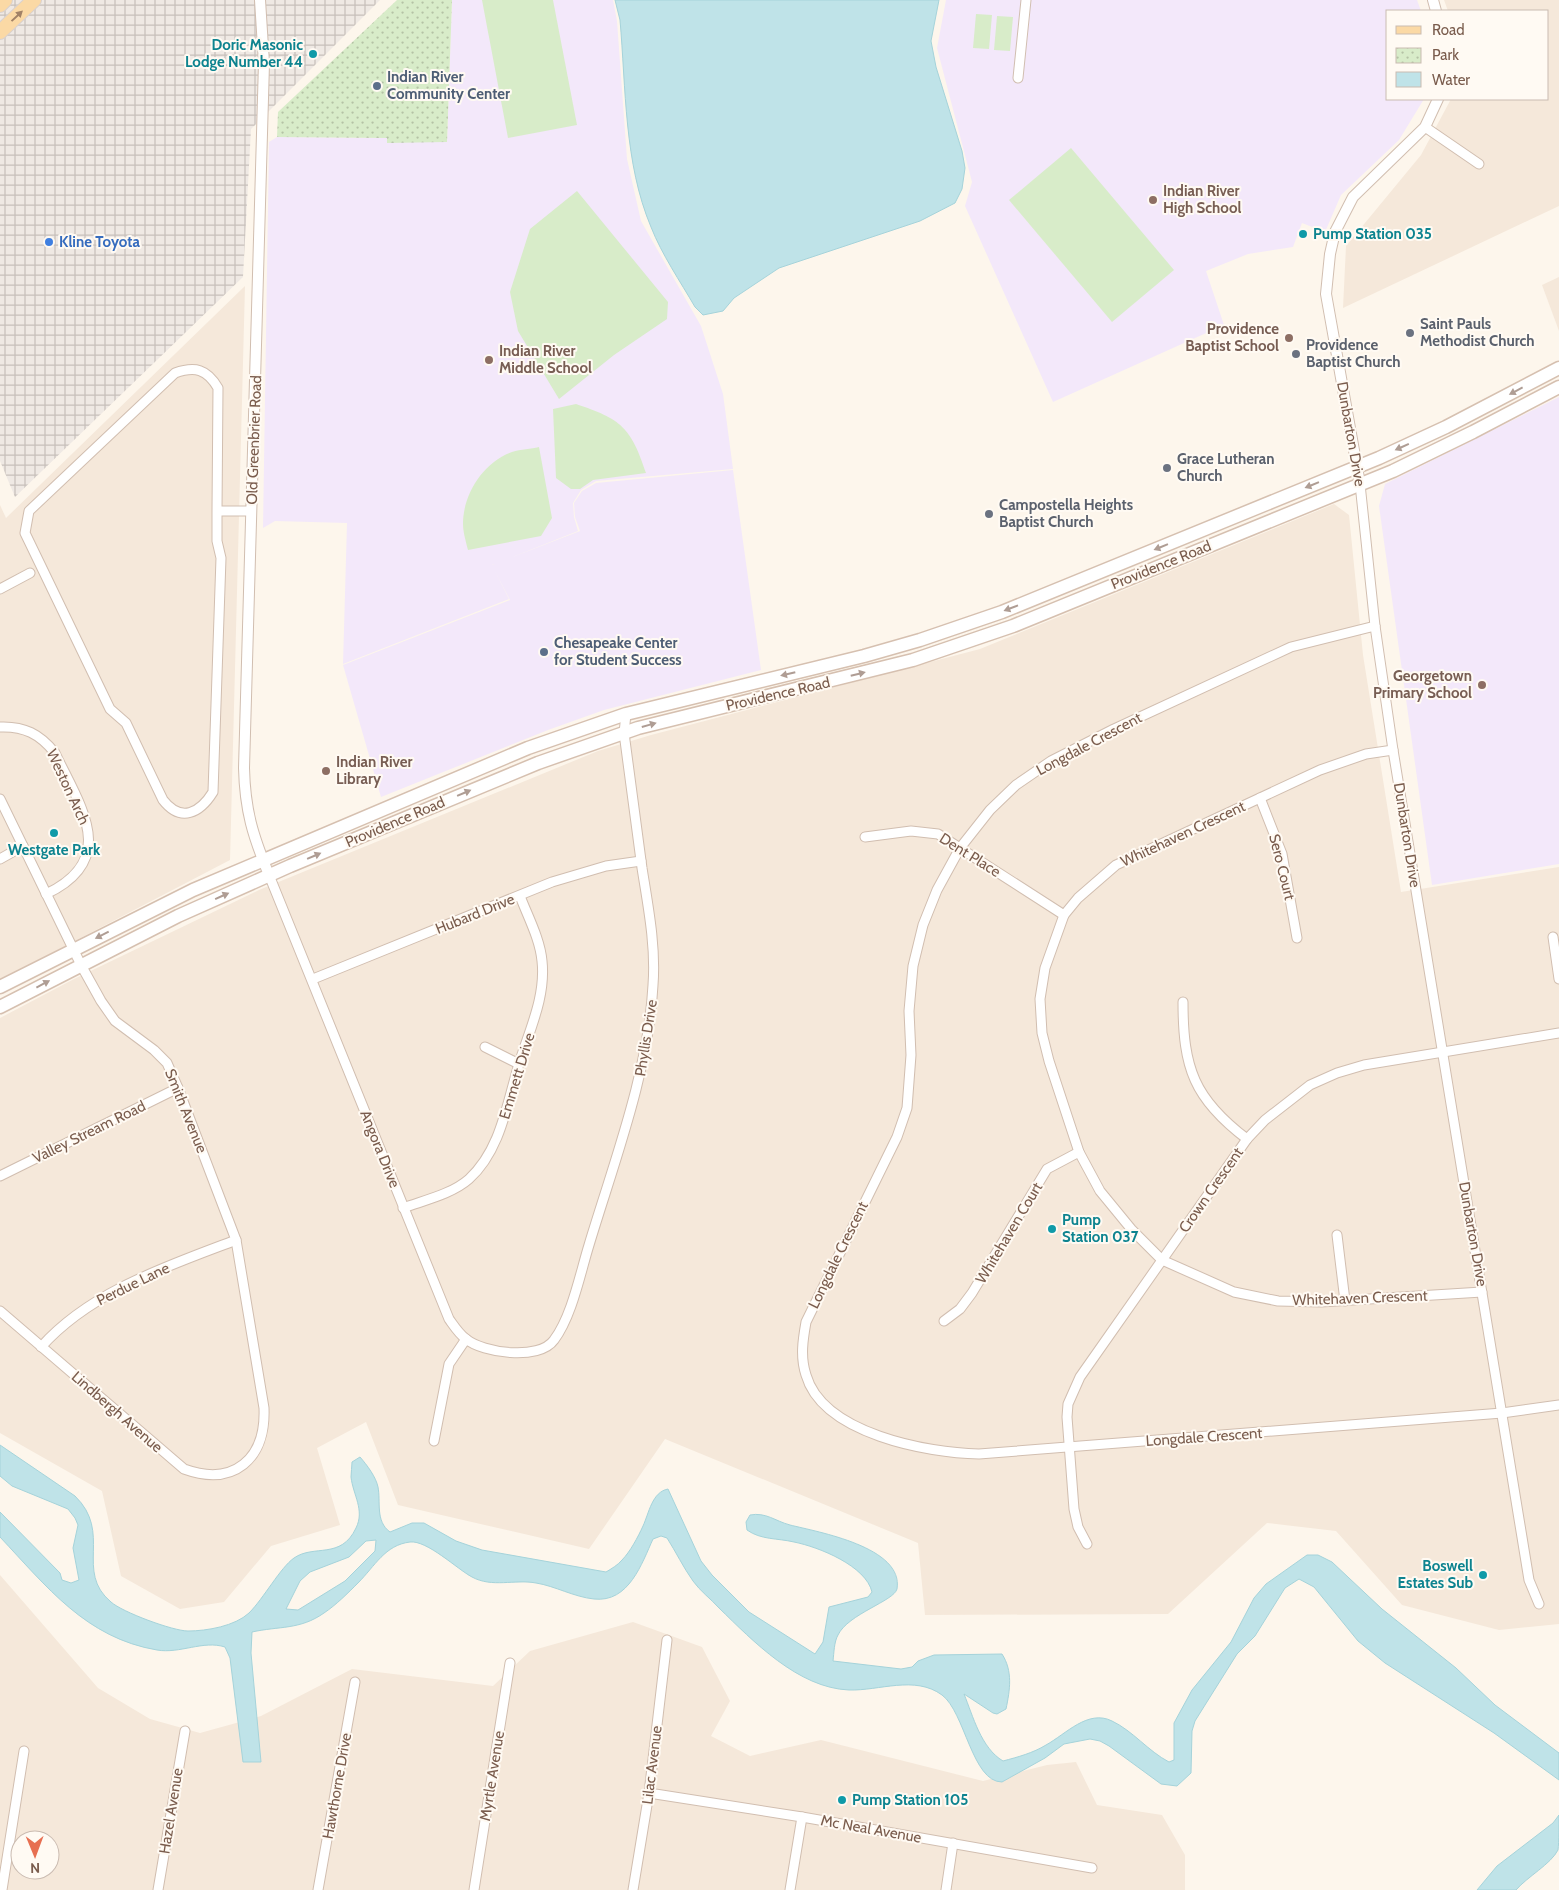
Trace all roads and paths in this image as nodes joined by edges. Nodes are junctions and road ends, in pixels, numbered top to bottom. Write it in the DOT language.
graph roads {
  1 [pos="5,0"];
  2 [pos="34,0"];
  3 [pos="260,0"];
  4 [pos="1026,0"];
  5 [pos="0,5"];
  6 [pos="0,32"];
  7 [pos="1018,78"];
  8 [pos="1438,100"];
  9 [pos="1425,127"];
  10 [pos="1479,164"];
  11 [pos="1559,368"];
  12 [pos="1559,387"];
  13 [pos="1357,467"];
  14 [pos="1360,484"];
  15 [pos="217,511"];
  16 [pos="252,511"];
  17 [pos="30,573"];
  18 [pos="0,589"];
  19 [pos="1375,626"];
  20 [pos="626,714"];
  21 [pos="0,727"];
  22 [pos="624,733"];
  23 [pos="1393,750"];
  24 [pos="1260,798"];
  25 [pos="0,799"];
  26 [pos="865,837"];
  27 [pos="23,846"];
  28 [pos="960,848"];
  29 [pos="0,859"];
  30 [pos="263,859"];
  31 [pos="641,861"];
  32 [pos="269,875"];
  33 [pos="46,894"];
  34 [pos="520,896"];
  35 [pos="1064,915"];
  36 [pos="1553,937"];
  37 [pos="1297,938"];
  38 [pos="73,949"];
  39 [pos="81,965"];
  40 [pos="312,979"];
  41 [pos="1559,979"];
  42 [pos="0,988"];
  43 [pos="1183,1002"];
  44 [pos="0,1007"];
  45 [pos="1559,1033"];
  46 [pos="485,1046"];
  47 [pos="1442,1052"];
  48 [pos="519,1064"];
  49 [pos="178,1088"];
  50 [pos="1247,1139"];
  51 [pos="1079,1152"];
  52 [pos="0,1176"];
  53 [pos="403,1208"];
  54 [pos="1337,1235"];
  55 [pos="236,1240"];
  56 [pos="1162,1260"];
  57 [pos="1482,1292"];
  58 [pos="1345,1301"];
  59 [pos="0,1311"];
  60 [pos="944,1321"];
  61 [pos="466,1340"];
  62 [pos="41,1346"];
  63 [pos="1559,1405"];
  64 [pos="1502,1413"];
  65 [pos="434,1441"];
  66 [pos="1070,1447"];
  67 [pos="247,1462"];
  68 [pos="1087,1544"];
  69 [pos="1539,1604"];
  70 [pos="667,1640"];
  71 [pos="510,1663"];
  72 [pos="355,1682"];
  73 [pos="184,1731"];
  74 [pos="24,1751"];
  75 [pos="649,1793"];
  76 [pos="802,1817"];
  77 [pos="953,1843"];
  78 [pos="1092,1868"];
  79 [pos="2,1890"];
  80 [pos="158,1890"];
  81 [pos="318,1890"];
  82 [pos="474,1890"];
  83 [pos="633,1890"];
  84 [pos="790,1890"];
  85 [pos="946,1890"];
  1 -- 5 [label="main road"];
  6 -- 2 [label="main road, one-way"];
  3 -- 16 [label="street, Old Greenbrier Road"];
  4 -- 7 [label="street"];
  8 -- 9 [label="street, Dunbarton Drive"];
  9 -- 10 [label="street"];
  9 -- 13 [label="street, Dunbarton Drive"];
  11 -- 13 [label="main road, Providence Road, one-way"];
  12 -- 14 [label="main road, Providence Road"];
  13 -- 14 [label="street, Dunbarton Drive"];
  13 -- 20 [label="main road, Providence Road, one-way"];
  14 -- 19 [label="street, Dunbarton Drive"];
  22 -- 14 [label="main road, Providence Road, one-way"];
  15 -- 15 [label="street"];
  15 -- 16 [label="street"];
  16 -- 30 [label="street, Old Greenbrier Road"];
  17 -- 18 [label="street"];
  19 -- 23 [label="street, Dunbarton Drive"];
  19 -- 28 [label="street, Longdale Crescent"];
  20 -- 22 [label="street, Phyllis Drive"];
  20 -- 30 [label="main road, Providence Road"];
  21 -- 33 [label="street, Weston Arch"];
  22 -- 31 [label="street, Phyllis Drive"];
  32 -- 22 [label="main road, Providence Road, one-way"];
  23 -- 24 [label="street, Whitehaven Crescent"];
  23 -- 47 [label="street, Dunbarton Drive"];
  24 -- 35 [label="street, Whitehaven Crescent"];
  24 -- 37 [label="street, Sero Court"];
  25 -- 27 [label="street, Smith Avenue"];
  26 -- 28 [label="street, Dent Place"];
  27 -- 29 [label="street"];
  27 -- 33 [label="street, Smith Avenue"];
  28 -- 35 [label="street, Dent Place"];
  28 -- 66 [label="street, Longdale Crescent"];
  30 -- 32 [label="street, Old Greenbrier Road"];
  30 -- 38 [label="main road, Providence Road, one-way"];
  31 -- 34 [label="street, Hubard Drive"];
  31 -- 61 [label="street, Phyllis Drive"];
  39 -- 32 [label="main road, Providence Road, one-way"];
  32 -- 40 [label="street, Angora Drive"];
  33 -- 38 [label="street, Smith Avenue"];
  34 -- 40 [label="street, Hubard Drive"];
  34 -- 48 [label="street, Emmett Drive"];
  35 -- 51 [label="street, Whitehaven Crescent"];
  36 -- 41 [label="street"];
  38 -- 39 [label="street, Smith Avenue"];
  38 -- 42 [label="main road, Providence Road"];
  44 -- 39 [label="main road, Providence Road, one-way"];
  39 -- 49 [label="street, Smith Avenue"];
  40 -- 53 [label="street, Angora Drive"];
  43 -- 50 [label="street"];
  45 -- 47 [label="street, Crown Crescent"];
  46 -- 48 [label="street"];
  47 -- 50 [label="street, Crown Crescent"];
  47 -- 57 [label="street, Dunbarton Drive"];
  48 -- 53 [label="street, Emmett Drive"];
  49 -- 52 [label="street, Valley Stream Road"];
  49 -- 55 [label="street, Smith Avenue"];
  50 -- 56 [label="street, Crown Crescent"];
  51 -- 56 [label="street, Whitehaven Crescent"];
  51 -- 60 [label="street, Whitehaven Court"];
  53 -- 61 [label="street, Angora Drive"];
  54 -- 58 [label="street"];
  55 -- 62 [label="street, Perdue Lane"];
  55 -- 67 [label="street, Smith Avenue"];
  56 -- 58 [label="street, Whitehaven Crescent"];
  56 -- 66 [label="street, Crown Crescent"];
  57 -- 58 [label="street, Whitehaven Crescent"];
  57 -- 64 [label="street, Dunbarton Drive"];
  59 -- 62 [label="street, Lindbergh Avenue"];
  61 -- 65 [label="street"];
  62 -- 67 [label="street, Lindbergh Avenue"];
  63 -- 64 [label="street, Longdale Crescent"];
  64 -- 66 [label="street, Longdale Crescent"];
  64 -- 69 [label="street, Dunbarton Drive"];
  66 -- 68 [label="street, Crown Crescent"];
  70 -- 75 [label="street, Lilac Avenue"];
  71 -- 82 [label="street, Myrtle Avenue"];
  72 -- 81 [label="street, Hawthorne Drive"];
  73 -- 80 [label="street, Hazel Avenue"];
  74 -- 79 [label="street"];
  75 -- 76 [label="street, Mc Neal Avenue"];
  75 -- 83 [label="street, Lilac Avenue"];
  76 -- 77 [label="street, Mc Neal Avenue"];
  76 -- 84 [label="street"];
  77 -- 78 [label="street, Mc Neal Avenue"];
  77 -- 85 [label="street"];
}
